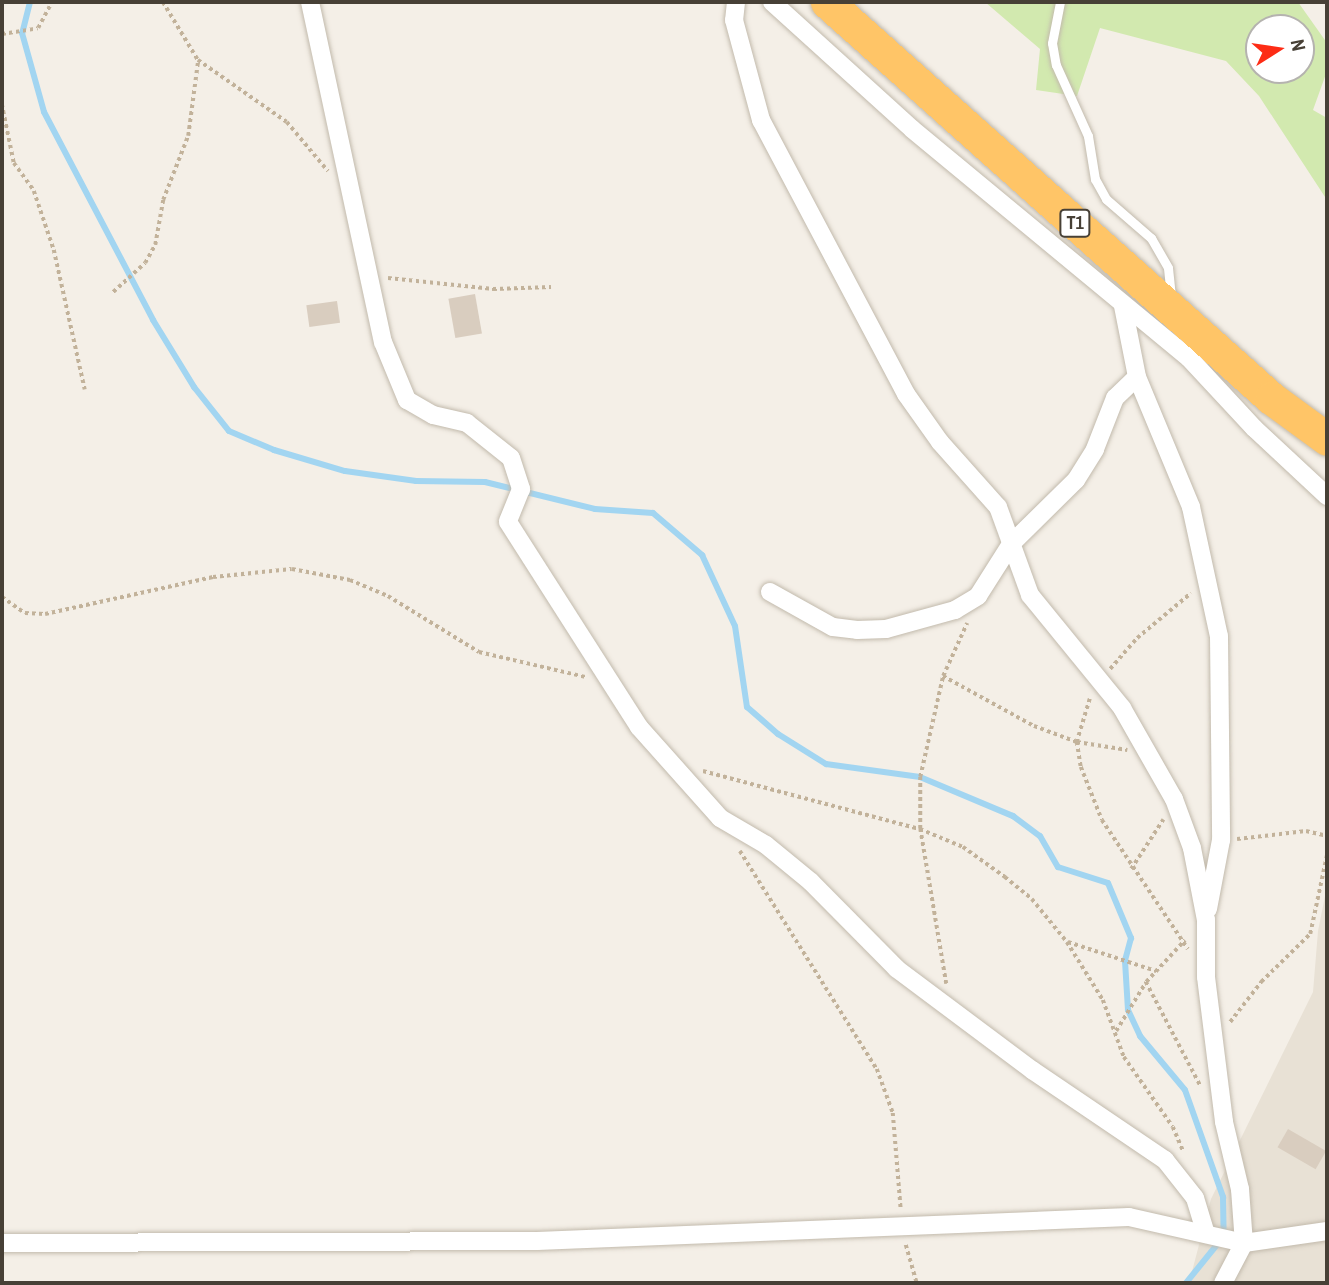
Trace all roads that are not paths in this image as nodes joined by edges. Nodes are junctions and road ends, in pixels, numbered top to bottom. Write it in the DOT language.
graph roads {
  1 [pos="310,2"];
  2 [pos="737,2"];
  3 [pos="772,2"];
  4 [pos="827,2"];
  5 [pos="1060,2"];
  6 [pos="1123,306"];
  7 [pos="1169,307"];
  8 [pos="1136,377"];
  9 [pos="1327,439"];
  10 [pos="1327,496"];
  11 [pos="1011,544"];
  12 [pos="770,592"];
  13 [pos="1206,920"];
  14 [pos="1205,1231"];
  15 [pos="1327,1231"];
  16 [pos="1244,1243"];
  17 [pos="2,1244"];
  18 [pos="1223,1283"];
  1 -- 14 [label="street"];
  2 -- 11 [label="street"];
  3 -- 6 [label="street"];
  4 -- 7 [label="highway, T1"];
  5 -- 7 [label="lane"];
  6 -- 8 [label="street"];
  6 -- 10 [label="street"];
  7 -- 9 [label="highway, T1"];
  8 -- 11 [label="street"];
  8 -- 13 [label="street"];
  11 -- 12 [label="street"];
  11 -- 13 [label="street"];
  13 -- 16 [label="street"];
  14 -- 16 [label="street"];
  14 -- 17 [label="street"];
  15 -- 16 [label="street"];
  16 -- 18 [label="street"];
}
